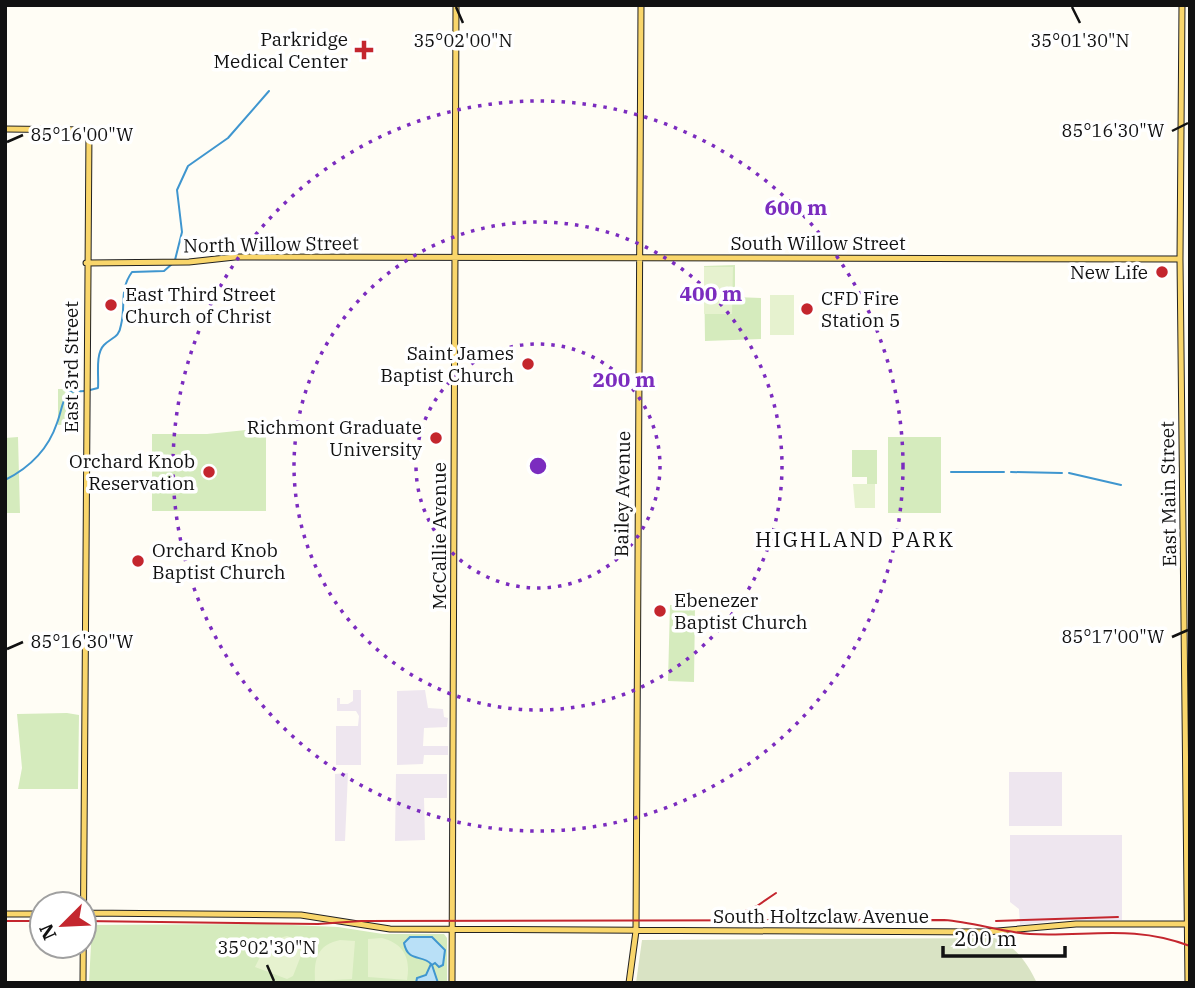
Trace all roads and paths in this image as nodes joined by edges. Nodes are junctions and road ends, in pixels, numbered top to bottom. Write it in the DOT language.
graph roads {
  1 [pos="456,5"];
  2 [pos="641,5"];
  3 [pos="1182,5"];
  4 [pos="5,129"];
  5 [pos="1181,193"];
  6 [pos="1190,193"];
  7 [pos="456,258"];
  8 [pos="639,259"];
  9 [pos="1180,259"];
  10 [pos="86,263"];
  11 [pos="85,890"];
  12 [pos="98,913"];
  13 [pos="5,914"];
  14 [pos="28,914"];
  15 [pos="1188,924"];
  16 [pos="452,929"];
  17 [pos="636,931"];
  18 [pos="84,960"];
  19 [pos="83,983"];
  20 [pos="452,983"];
  21 [pos="629,983"];
  22 [pos="1188,983"];
  1 -- 7 [label="main road, McCallie Avenue"];
  2 -- 8 [label="main road, Bailey Avenue"];
  3 -- 5 [label="main road, East Main Street"];
  4 -- 10 [label="main road, East 3rd Street"];
  5 -- 6 [label="main road"];
  5 -- 9 [label="main road, East Main Street"];
  7 -- 8 [label="main road, South Willow Street"];
  7 -- 10 [label="main road, North Willow Street"];
  7 -- 16 [label="main road, McCallie Avenue"];
  8 -- 9 [label="main road, South Willow Street"];
  8 -- 17 [label="main road, Bailey Avenue"];
  9 -- 15 [label="main road, East Main Street"];
  10 -- 11 [label="main road, East 3rd Street"];
  12 -- 16 [label="main road, South Holtzclaw Avenue"];
  13 -- 14 [label="main road"];
  15 -- 17 [label="main road, South Holtzclaw Avenue"];
  15 -- 22 [label="main road, East Main Street"];
  16 -- 17 [label="main road, South Holtzclaw Avenue"];
  16 -- 20 [label="main road, McCallie Avenue"];
  17 -- 21 [label="main road, Bailey Avenue"];
  18 -- 19 [label="main road, East 3rd Street"];
}
